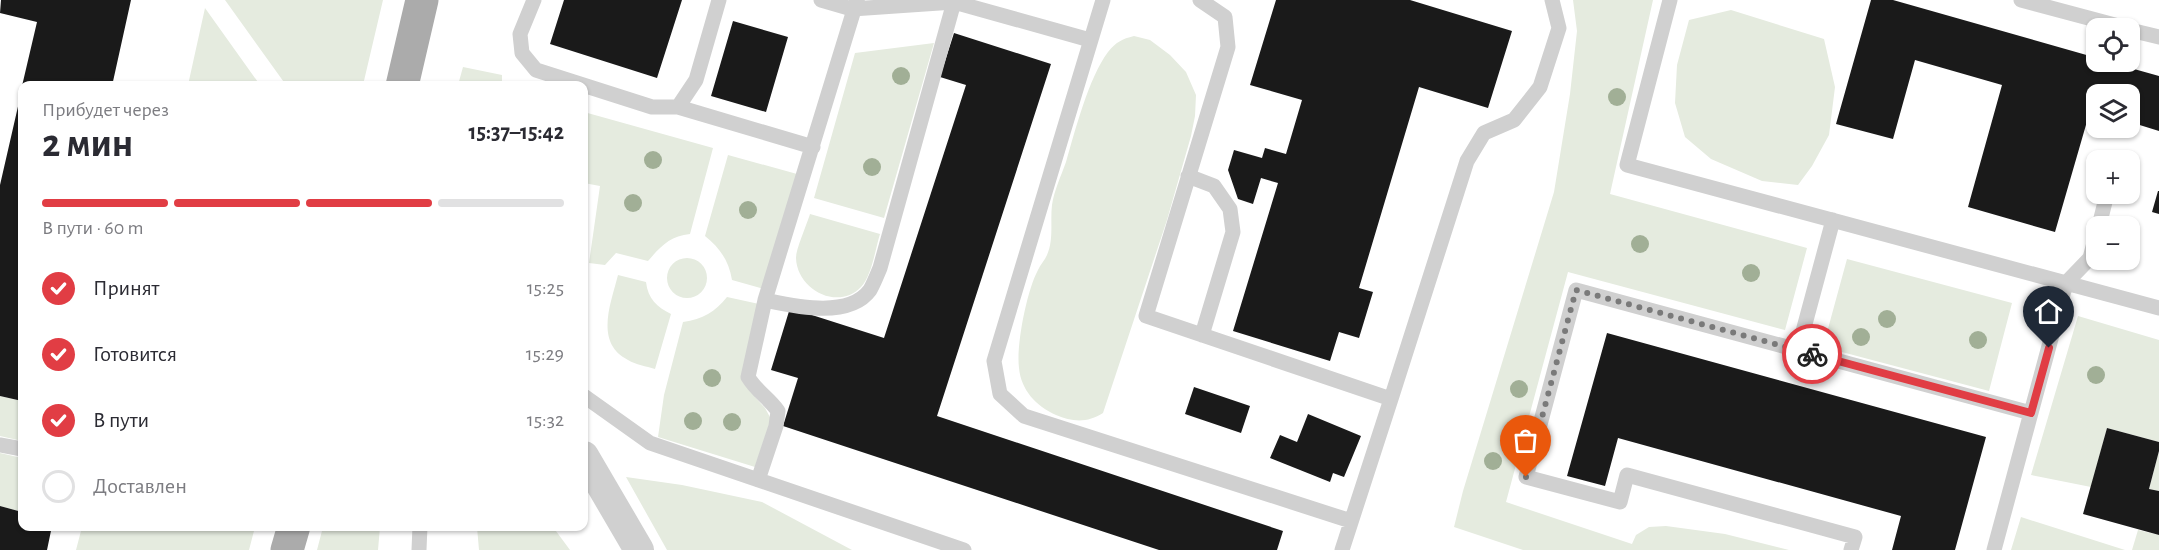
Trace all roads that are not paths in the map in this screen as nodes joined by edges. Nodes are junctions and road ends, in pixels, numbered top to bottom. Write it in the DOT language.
graph roads {
  1 [pos="422,0"];
  2 [pos="534,0"];
  3 [pos="719,0"];
  4 [pos="821,0"];
  5 [pos="1103,0"];
  6 [pos="1200,0"];
  7 [pos="1552,0"];
  8 [pos="1670,0"];
  9 [pos="2021,0"];
  10 [pos="955,1"];
  11 [pos="854,5"];
  12 [pos="2087,18"];
  13 [pos="2140,32"];
  14 [pos="2159,38"];
  15 [pos="1090,40"];
  16 [pos="403,81"];
  17 [pos="570,81"];
  18 [pos="588,87"];
  19 [pos="678,107"];
  20 [pos="813,147"];
  21 [pos="1188,176"];
  22 [pos="1833,220"];
  23 [pos="2086,262"];
  24 [pos="2066,283"];
  25 [pos="765,300"];
  26 [pos="2159,308"];
  27 [pos="1202,335"];
  28 [pos="1798,350"];
  29 [pos="588,399"];
  30 [pos="1391,399"];
  31 [pos="2031,413"];
  32 [pos="0,445"];
  33 [pos="18,448"];
  34 [pos="588,463"];
  35 [pos="758,480"];
  36 [pos="1351,521"];
  37 [pos="293,531"];
  38 [pos="420,531"];
  39 [pos="287,550"];
  40 [pos="419,550"];
  41 [pos="639,550"];
  42 [pos="964,550"];
  43 [pos="1342,550"];
  44 [pos="1851,550"];
  45 [pos="1994,550"];
  1 -- 16 [label="main road"];
  2 -- 17 [label="lane"];
  3 -- 19 [label="lane"];
  4 -- 11 [label="lane"];
  5 -- 15 [label="lane"];
  6 -- 21 [label="lane"];
  7 -- 30 [label="lane"];
  8 -- 22 [label="lane"];
  9 -- 12 [label="lane"];
  10 -- 11 [label="lane"];
  10 -- 15 [label="lane"];
  10 -- 25 [label="lane"];
  11 -- 20 [label="lane"];
  13 -- 14 [label="lane"];
  15 -- 36 [label="lane"];
  18 -- 19 [label="lane"];
  19 -- 20 [label="lane"];
  20 -- 25 [label="lane"];
  21 -- 27 [label="lane"];
  21 -- 27 [label="lane"];
  22 -- 24 [label="lane"];
  22 -- 28 [label="lane"];
  23 -- 24 [label="lane"];
  24 -- 26 [label="lane"];
  24 -- 31 [label="lane"];
  25 -- 35 [label="lane"];
  27 -- 30 [label="lane"];
  28 -- 31 [label="lane"];
  28 -- 44 [label="lane"];
  29 -- 35 [label="lane"];
  30 -- 36 [label="lane"];
  31 -- 45 [label="lane"];
  32 -- 33 [label="lane"];
  34 -- 41 [label="street"];
  35 -- 42 [label="lane"];
  36 -- 43 [label="lane"];
  37 -- 39 [label="main road"];
  38 -- 40 [label="lane"];
}
